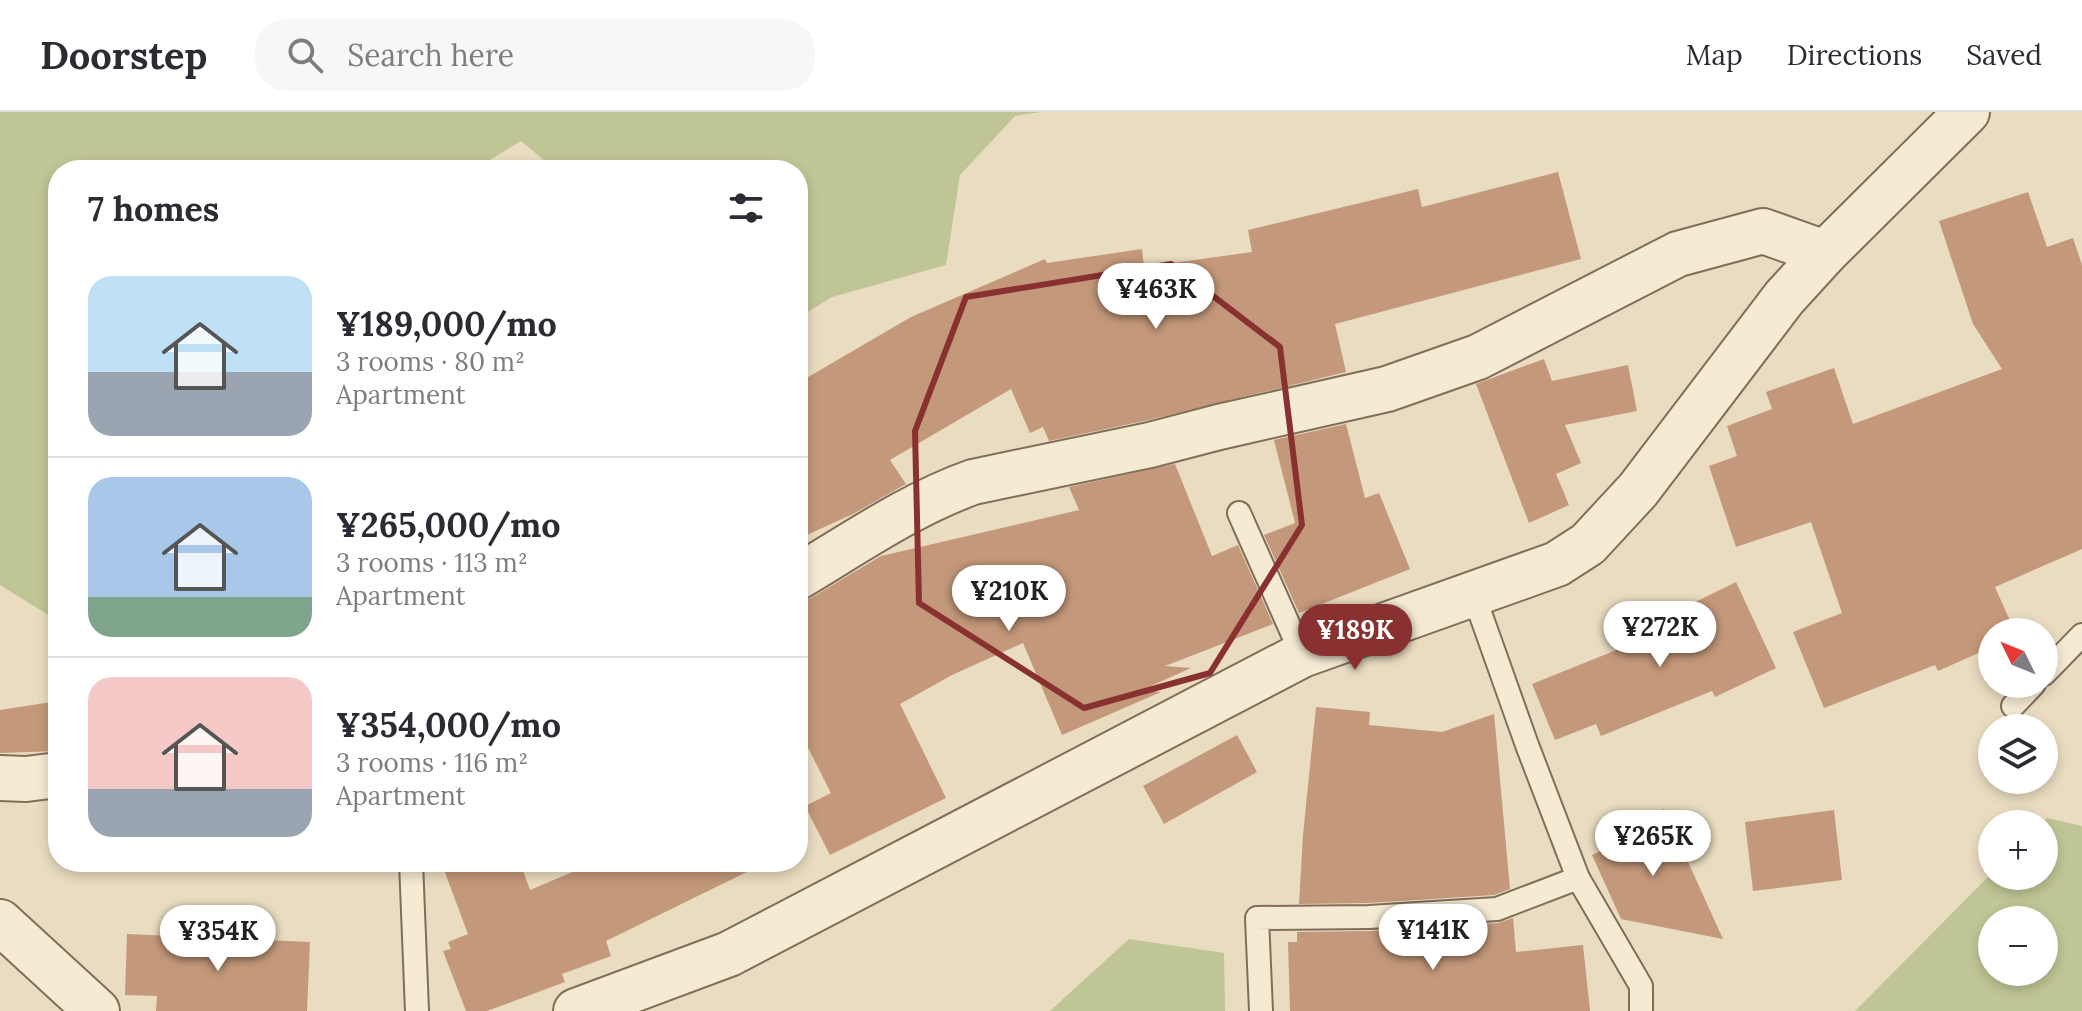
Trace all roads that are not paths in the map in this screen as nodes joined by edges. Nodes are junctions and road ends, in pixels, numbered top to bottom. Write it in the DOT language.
graph roads {
  1 [pos="1967,112"];
  2 [pos="1825,253"];
  3 [pos="1239,513"];
  4 [pos="808,571"];
  5 [pos="1473,593"];
  6 [pos="2082,635"];
  7 [pos="1302,655"];
  8 [pos="2058,660"];
  9 [pos="2021,698"];
  10 [pos="2013,706"];
  11 [pos="48,776"];
  12 [pos="0,778"];
  13 [pos="411,872"];
  14 [pos="1578,878"];
  15 [pos="0,922"];
  16 [pos="97,1011"];
  17 [pos="417,1011"];
  18 [pos="576,1011"];
  19 [pos="1261,1011"];
  20 [pos="1641,1011"];
  1 -- 2 [label="street"];
  2 -- 4 [label="street"];
  2 -- 5 [label="street"];
  3 -- 7 [label="lane"];
  5 -- 7 [label="street"];
  5 -- 14 [label="lane"];
  6 -- 8 [label="lane"];
  7 -- 18 [label="street"];
  9 -- 10 [label="lane"];
  11 -- 12 [label="street"];
  13 -- 17 [label="lane"];
  14 -- 19 [label="lane"];
  14 -- 20 [label="lane"];
  15 -- 16 [label="street"];
}
